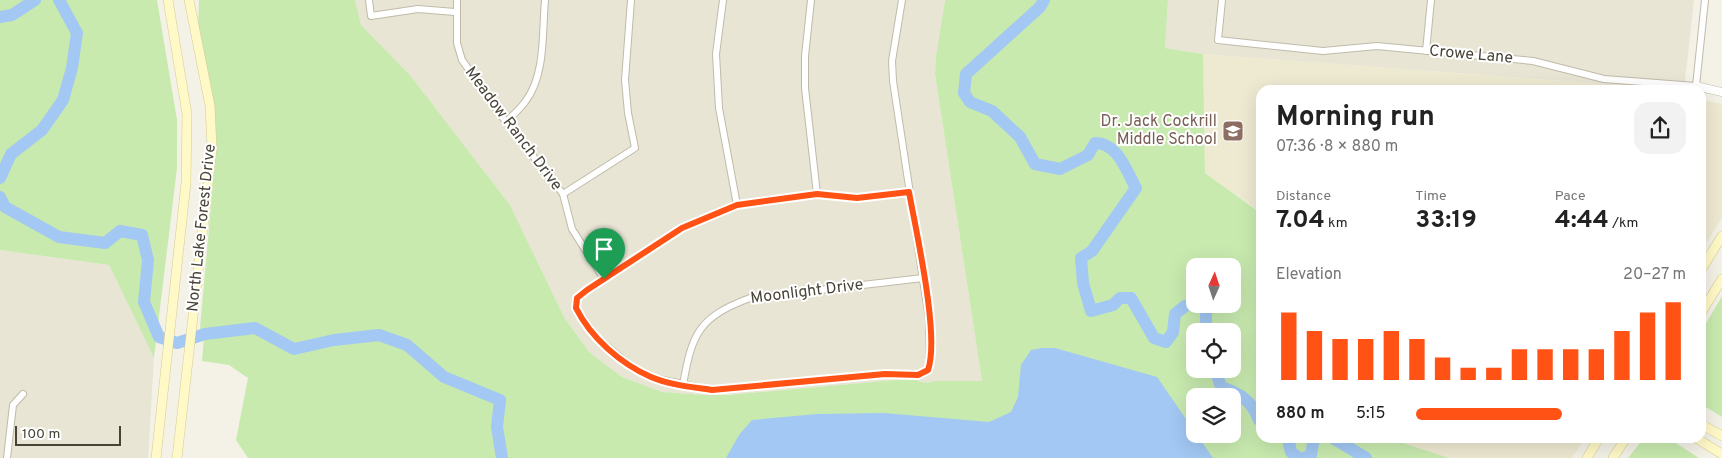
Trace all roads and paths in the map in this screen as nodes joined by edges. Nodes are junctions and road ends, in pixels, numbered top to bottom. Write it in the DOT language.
graph roads {
  1 [pos="168,0"];
  2 [pos="189,0"];
  3 [pos="369,0"];
  4 [pos="457,0"];
  5 [pos="545,0"];
  6 [pos="631,0"];
  7 [pos="723,0"];
  8 [pos="811,0"];
  9 [pos="902,0"];
  10 [pos="1222,0"];
  11 [pos="1430,0"];
  12 [pos="1705,0"];
  13 [pos="456,12"];
  14 [pos="1426,51"];
  15 [pos="1683,85"];
  16 [pos="1696,85"];
  17 [pos="1706,88"];
  18 [pos="1722,92"];
  19 [pos="506,122"];
  20 [pos="909,192"];
  21 [pos="563,194"];
  22 [pos="817,194"];
  23 [pos="737,205"];
  24 [pos="1722,236"];
  25 [pos="1706,262"];
  26 [pos="923,278"];
  27 [pos="604,279"];
  28 [pos="1722,279"];
  29 [pos="1706,305"];
  30 [pos="683,385"];
  31 [pos="22,394"];
  32 [pos="1706,427"];
  33 [pos="1722,436"];
  34 [pos="1597,443"];
  35 [pos="1623,443"];
  36 [pos="1704,443"];
  37 [pos="1722,454"];
  38 [pos="7,458"];
  39 [pos="156,458"];
  40 [pos="177,458"];
  41 [pos="1587,458"];
  42 [pos="1613,458"];
  1 -- 39 [label="main road, North Lake Forest Drive"];
  2 -- 40 [label="main road, North Lake Forest Drive"];
  3 -- 13 [label="street"];
  4 -- 13 [label="street, Meadow Ranch Drive"];
  5 -- 19 [label="street"];
  6 -- 21 [label="street"];
  7 -- 23 [label="street"];
  8 -- 22 [label="street"];
  9 -- 20 [label="street"];
  10 -- 14 [label="street, Crowe Lane"];
  11 -- 14 [label="street"];
  12 -- 16 [label="street"];
  13 -- 19 [label="street, Meadow Ranch Drive"];
  14 -- 15 [label="street, Crowe Lane"];
  17 -- 18 [label="street, Crowe Lane"];
  19 -- 21 [label="street, Meadow Ranch Drive"];
  20 -- 22 [label="street"];
  20 -- 26 [label="street"];
  21 -- 27 [label="street, Meadow Ranch Drive"];
  22 -- 23 [label="street"];
  23 -- 27 [label="street"];
  24 -- 25 [label="main road"];
  26 -- 30 [label="street, Moonlight Drive"];
  26 -- 30 [label="street"];
  27 -- 30 [label="street"];
  28 -- 29 [label="main road"];
  31 -- 38 [label="street"];
  32 -- 33 [label="main road"];
  34 -- 41 [label="main road"];
  35 -- 42 [label="main road"];
  36 -- 37 [label="main road"];
}
